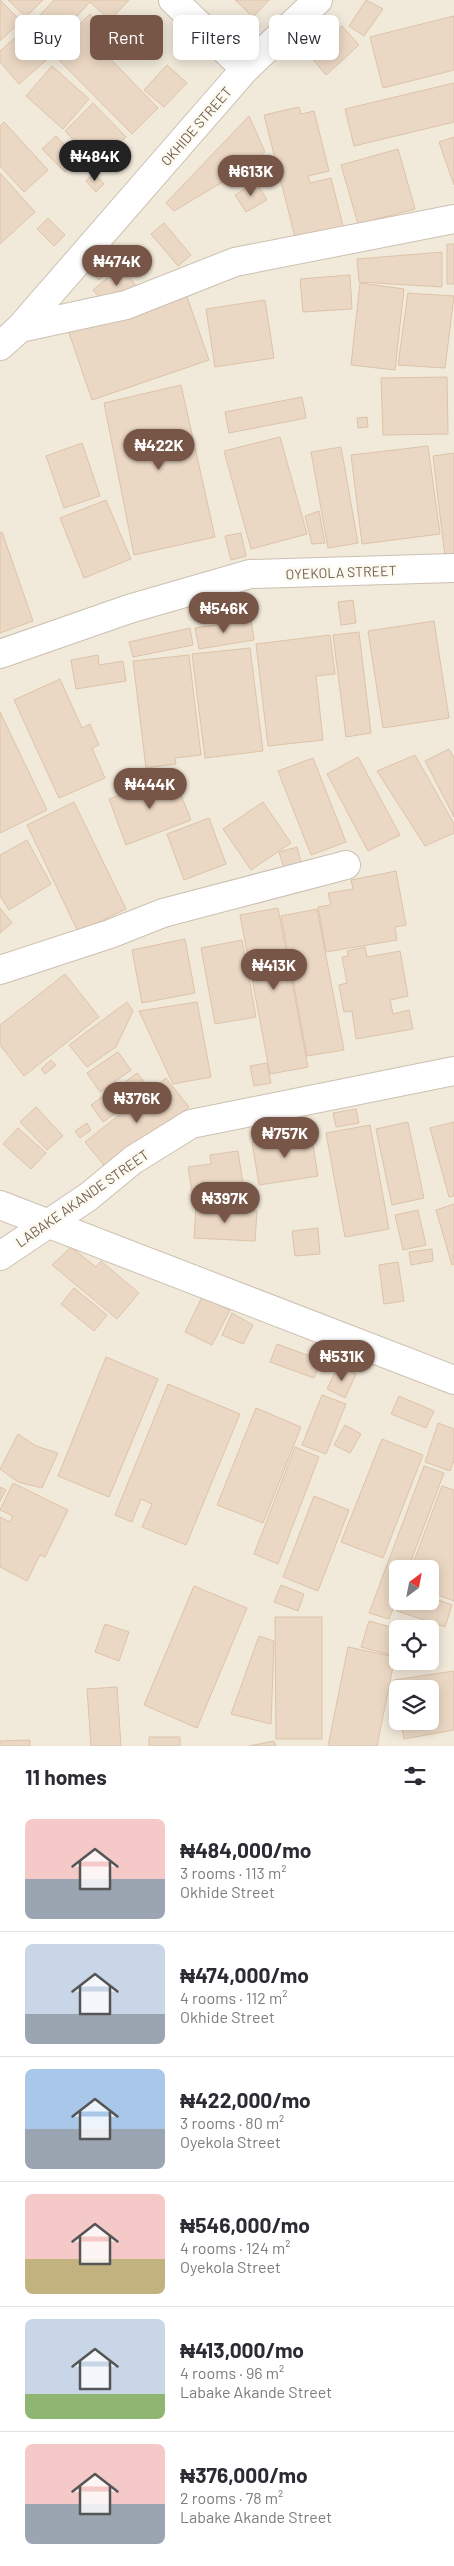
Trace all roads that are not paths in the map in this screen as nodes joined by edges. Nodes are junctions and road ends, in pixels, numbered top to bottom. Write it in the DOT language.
graph roads {
  1 [pos="173,0"];
  2 [pos="318,0"];
  3 [pos="245,69"];
  4 [pos="454,219"];
  5 [pos="20,328"];
  6 [pos="0,346"];
  7 [pos="454,568"];
  8 [pos="0,654"];
  9 [pos="346,865"];
  10 [pos="0,970"];
  11 [pos="454,1071"];
  12 [pos="0,1206"];
  13 [pos="48,1224"];
  14 [pos="0,1256"];
  15 [pos="454,1380"];
  1 -- 3 [label="street"];
  2 -- 3 [label="street, OKHIDE STREET"];
  3 -- 5 [label="street, OKHIDE STREET"];
  4 -- 5 [label="street"];
  5 -- 6 [label="street, OKHIDE STREET"];
  7 -- 8 [label="street, OYEKOLA STREET"];
  9 -- 10 [label="street"];
  11 -- 13 [label="street, LABAKE AKANDE STREET"];
  12 -- 13 [label="street"];
  13 -- 14 [label="street, LABAKE AKANDE STREET"];
  13 -- 15 [label="street"];
}
